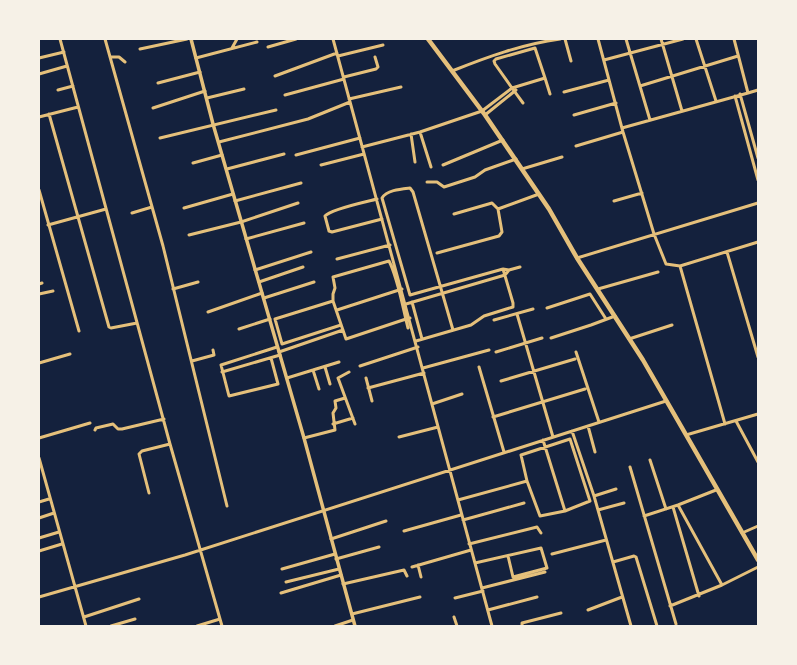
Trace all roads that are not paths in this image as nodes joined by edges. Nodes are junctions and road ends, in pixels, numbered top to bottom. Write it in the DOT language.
graph roads {
  1 [pos="60,39"];
  2 [pos="105,39"];
  3 [pos="187,39"];
  4 [pos="191,39"];
  5 [pos="237,39"];
  6 [pos="296,39"];
  7 [pos="333,39"];
  8 [pos="428,39"];
  9 [pos="560,39"];
  10 [pos="565,39"];
  11 [pos="598,39"];
  12 [pos="626,39"];
  13 [pos="661,39"];
  14 [pos="683,39"];
  15 [pos="696,39"];
  16 [pos="734,39"];
  17 [pos="550,40"];
  18 [pos="257,42"];
  19 [pos="383,45"];
  20 [pos="663,45"];
  21 [pos="268,47"];
  22 [pos="232,48"];
  23 [pos="140,49"];
  24 [pos="64,52"];
  25 [pos="338,54"];
  26 [pos="630,54"];
  27 [pos="738,56"];
  28 [pos="110,57"];
  29 [pos="375,57"];
  30 [pos="39,58"];
  31 [pos="196,58"];
  32 [pos="604,60"];
  33 [pos="571,61"];
  34 [pos="126,62"];
  35 [pos="67,66"];
  36 [pos="705,67"];
  37 [pos="452,71"];
  38 [pos="200,72"];
  39 [pos="39,74"];
  40 [pos="275,76"];
  41 [pos="672,77"];
  42 [pos="344,78"];
  43 [pos="545,78"];
  44 [pos="609,80"];
  45 [pos="158,83"];
  46 [pos="73,86"];
  47 [pos="640,86"];
  48 [pos="401,87"];
  49 [pos="518,87"];
  50 [pos="512,88"];
  51 [pos="244,89"];
  52 [pos="58,90"];
  53 [pos="758,90"];
  54 [pos="205,91"];
  55 [pos="515,91"];
  56 [pos="564,92"];
  57 [pos="748,93"];
  58 [pos="550,94"];
  59 [pos="740,94"];
  60 [pos="285,95"];
  61 [pos="735,96"];
  62 [pos="500,97"];
  63 [pos="207,98"];
  64 [pos="350,100"];
  65 [pos="503,101"];
  66 [pos="716,101"];
  67 [pos="523,102"];
  68 [pos="616,103"];
  69 [pos="78,107"];
  70 [pos="153,108"];
  71 [pos="276,110"];
  72 [pos="682,111"];
  73 [pos="484,113"];
  74 [pos="49,114"];
  75 [pos="574,115"];
  76 [pos="39,117"];
  77 [pos="650,120"];
  78 [pos="213,124"];
  79 [pos="622,130"];
  80 [pos="750,130"];
  81 [pos="420,132"];
  82 [pos="745,132"];
  83 [pos="411,134"];
  84 [pos="160,138"];
  85 [pos="360,138"];
  86 [pos="503,140"];
  87 [pos="219,142"];
  88 [pos="576,146"];
  89 [pos="362,147"];
  90 [pos="757,152"];
  91 [pos="222,154"];
  92 [pos="284,154"];
  93 [pos="364,154"];
  94 [pos="751,154"];
  95 [pos="296,155"];
  96 [pos="562,157"];
  97 [pos="758,158"];
  98 [pos="516,159"];
  99 [pos="415,162"];
  100 [pos="193,163"];
  101 [pos="321,165"];
  102 [pos="443,165"];
  103 [pos="432,166"];
  104 [pos="227,169"];
  105 [pos="522,169"];
  106 [pos="758,180"];
  107 [pos="427,182"];
  108 [pos="301,183"];
  109 [pos="39,190"];
  110 [pos="642,193"];
  111 [pos="233,194"];
  112 [pos="539,194"];
  113 [pos="377,199"];
  114 [pos="235,201"];
  115 [pos="614,201"];
  116 [pos="298,203"];
  117 [pos="758,203"];
  118 [pos="152,207"];
  119 [pos="184,208"];
  120 [pos="106,209"];
  121 [pos="498,209"];
  122 [pos="132,213"];
  123 [pos="454,214"];
  124 [pos="77,217"];
  125 [pos="382,219"];
  126 [pos="242,222"];
  127 [pos="304,223"];
  128 [pos="48,225"];
  129 [pos="654,234"];
  130 [pos="189,235"];
  131 [pos="246,239"];
  132 [pos="758,242"];
  133 [pos="390,245"];
  134 [pos="311,252"];
  135 [pos="727,252"];
  136 [pos="437,253"];
  137 [pos="577,258"];
  138 [pos="338,259"];
  139 [pos="520,266"];
  140 [pos="680,266"];
  141 [pos="304,268"];
  142 [pos="503,269"];
  143 [pos="255,270"];
  144 [pos="509,270"];
  145 [pos="658,272"];
  146 [pos="505,275"];
  147 [pos="198,282"];
  148 [pos="259,282"];
  149 [pos="314,282"];
  150 [pos="442,286"];
  151 [pos="173,289"];
  152 [pos="402,289"];
  153 [pos="598,289"];
  154 [pos="398,290"];
  155 [pos="53,291"];
  156 [pos="39,293"];
  157 [pos="262,293"];
  158 [pos="444,293"];
  159 [pos="410,295"];
  160 [pos="404,297"];
  161 [pos="264,298"];
  162 [pos="333,301"];
  163 [pos="412,302"];
  164 [pos="406,304"];
  165 [pos="546,308"];
  166 [pos="533,309"];
  167 [pos="337,310"];
  168 [pos="208,312"];
  169 [pos="517,314"];
  170 [pos="615,316"];
  171 [pos="410,318"];
  172 [pos="406,319"];
  173 [pos="606,319"];
  174 [pos="270,320"];
  175 [pos="494,320"];
  176 [pos="137,323"];
  177 [pos="342,325"];
  178 [pos="672,325"];
  179 [pos="408,328"];
  180 [pos="239,329"];
  181 [pos="343,330"];
  182 [pos="453,330"];
  183 [pos="79,331"];
  184 [pos="542,338"];
  185 [pos="551,338"];
  186 [pos="422,339"];
  187 [pos="629,339"];
  188 [pos="416,341"];
  189 [pos="525,343"];
  190 [pos="282,344"];
  191 [pos="277,346"];
  192 [pos="418,348"];
  193 [pos="213,350"];
  194 [pos="489,350"];
  195 [pos="496,352"];
  196 [pos="576,352"];
  197 [pos="70,354"];
  198 [pos="279,354"];
  199 [pos="758,357"];
  200 [pos="271,358"];
  201 [pos="575,359"];
  202 [pos="192,361"];
  203 [pos="339,362"];
  204 [pos="39,363"];
  205 [pos="360,366"];
  206 [pos="324,367"];
  207 [pos="479,367"];
  208 [pos="423,368"];
  209 [pos="313,370"];
  210 [pos="533,371"];
  211 [pos="222,372"];
  212 [pos="348,372"];
  213 [pos="424,373"];
  214 [pos="287,378"];
  215 [pos="366,378"];
  216 [pos="501,381"];
  217 [pos="330,384"];
  218 [pos="368,388"];
  219 [pos="319,389"];
  220 [pos="585,389"];
  221 [pos="462,394"];
  222 [pos="345,398"];
  223 [pos="372,401"];
  224 [pos="666,401"];
  225 [pos="542,402"];
  226 [pos="432,404"];
  227 [pos="758,414"];
  228 [pos="493,417"];
  229 [pos="353,418"];
  230 [pos="164,419"];
  231 [pos="736,421"];
  232 [pos="599,422"];
  233 [pos="90,423"];
  234 [pos="333,424"];
  235 [pos="355,424"];
  236 [pos="725,424"];
  237 [pos="588,426"];
  238 [pos="438,427"];
  239 [pos="95,430"];
  240 [pos="572,431"];
  241 [pos="686,435"];
  242 [pos="399,437"];
  243 [pos="553,437"];
  244 [pos="39,438"];
  245 [pos="304,438"];
  246 [pos="543,440"];
  247 [pos="170,444"];
  248 [pos="545,447"];
  249 [pos="504,452"];
  250 [pos="595,452"];
  251 [pos="39,458"];
  252 [pos="650,460"];
  253 [pos="758,462"];
  254 [pos="630,467"];
  255 [pos="450,470"];
  256 [pos="44,475"];
  257 [pos="39,476"];
  258 [pos="527,481"];
  259 [pos="616,489"];
  260 [pos="716,490"];
  261 [pos="148,493"];
  262 [pos="594,496"];
  263 [pos="49,499"];
  264 [pos="458,500"];
  265 [pos="39,502"];
  266 [pos="524,503"];
  267 [pos="624,503"];
  268 [pos="678,505"];
  269 [pos="227,506"];
  270 [pos="673,507"];
  271 [pos="323,509"];
  272 [pos="666,509"];
  273 [pos="598,510"];
  274 [pos="565,511"];
  275 [pos="54,513"];
  276 [pos="461,515"];
  277 [pos="644,516"];
  278 [pos="39,518"];
  279 [pos="463,520"];
  280 [pos="386,521"];
  281 [pos="758,526"];
  282 [pos="404,531"];
  283 [pos="59,532"];
  284 [pos="541,533"];
  285 [pos="742,533"];
  286 [pos="39,538"];
  287 [pos="331,539"];
  288 [pos="606,540"];
  289 [pos="62,544"];
  290 [pos="469,544"];
  291 [pos="379,547"];
  292 [pos="200,549"];
  293 [pos="471,550"];
  294 [pos="39,551"];
  295 [pos="335,554"];
  296 [pos="552,554"];
  297 [pos="508,556"];
  298 [pos="336,559"];
  299 [pos="758,560"];
  300 [pos="613,562"];
  301 [pos="475,563"];
  302 [pos="418,565"];
  303 [pos="412,567"];
  304 [pos="758,567"];
  305 [pos="282,569"];
  306 [pos="339,569"];
  307 [pos="545,572"];
  308 [pos="341,575"];
  309 [pos="407,576"];
  310 [pos="421,577"];
  311 [pos="286,582"];
  312 [pos="343,584"];
  313 [pos="722,585"];
  314 [pos="75,588"];
  315 [pos="482,590"];
  316 [pos="281,593"];
  317 [pos="699,596"];
  318 [pos="39,597"];
  319 [pos="420,597"];
  320 [pos="538,597"];
  321 [pos="622,597"];
  322 [pos="455,598"];
  323 [pos="139,599"];
  324 [pos="670,606"];
  325 [pos="488,610"];
  326 [pos="588,610"];
  327 [pos="561,613"];
  328 [pos="352,614"];
  329 [pos="454,616"];
  330 [pos="84,617"];
  331 [pos="220,618"];
  332 [pos="135,620"];
  333 [pos="353,620"];
  334 [pos="676,624"];
  335 [pos="86,626"];
  336 [pos="111,626"];
  337 [pos="197,626"];
  338 [pos="222,626"];
  339 [pos="335,626"];
  340 [pos="355,626"];
  341 [pos="457,626"];
  342 [pos="492,626"];
  343 [pos="522,626"];
  344 [pos="631,626"];
  345 [pos="657,626"];
  1 -- 24 [label="street"];
  2 -- 28 [label="street"];
  3 -- 23 [label="street"];
  4 -- 31 [label="street"];
  5 -- 22 [label="street"];
  6 -- 21 [label="street"];
  7 -- 25 [label="street"];
  8 -- 37 [label="main road"];
  9 -- 17 [label="street"];
  10 -- 33 [label="street"];
  11 -- 32 [label="street"];
  12 -- 26 [label="street"];
  13 -- 20 [label="street"];
  14 -- 20 [label="street"];
  15 -- 36 [label="street"];
  16 -- 27 [label="street"];
  17 -- 37 [label="street"];
  18 -- 22 [label="street"];
  19 -- 25 [label="street"];
  20 -- 26 [label="street"];
  20 -- 41 [label="street"];
  22 -- 31 [label="street"];
  24 -- 30 [label="street"];
  24 -- 35 [label="street"];
  25 -- 40 [label="street"];
  25 -- 42 [label="street"];
  26 -- 32 [label="street"];
  26 -- 47 [label="street"];
  27 -- 36 [label="street"];
  27 -- 57 [label="street"];
  28 -- 34 [label="street"];
  28 -- 118 [label="street"];
  29 -- 42 [label="street"];
  31 -- 38 [label="street"];
  32 -- 44 [label="street"];
  35 -- 39 [label="street"];
  35 -- 46 [label="street"];
  36 -- 41 [label="street"];
  36 -- 66 [label="street"];
  37 -- 73 [label="main road"];
  38 -- 45 [label="street"];
  38 -- 54 [label="street"];
  41 -- 47 [label="street"];
  41 -- 72 [label="street"];
  42 -- 60 [label="street"];
  42 -- 64 [label="street"];
  43 -- 49 [label="street"];
  43 -- 50 [label="street"];
  43 -- 58 [label="street"];
  44 -- 56 [label="street"];
  44 -- 68 [label="street"];
  46 -- 52 [label="street"];
  46 -- 69 [label="street"];
  47 -- 77 [label="street"];
  48 -- 64 [label="street"];
  49 -- 50 [label="street"];
  49 -- 55 [label="street"];
  50 -- 55 [label="street"];
  50 -- 62 [label="street"];
  51 -- 63 [label="street"];
  53 -- 57 [label="street"];
  54 -- 63 [label="street"];
  54 -- 70 [label="street"];
  55 -- 65 [label="street"];
  55 -- 67 [label="street"];
  57 -- 59 [label="street"];
  59 -- 61 [label="street"];
  59 -- 80 [label="street"];
  61 -- 66 [label="street"];
  61 -- 82 [label="street"];
  62 -- 65 [label="street"];
  62 -- 73 [label="street"];
  63 -- 78 [label="street"];
  64 -- 85 [label="street"];
  64 -- 87 [label="street"];
  65 -- 73 [label="street"];
  66 -- 72 [label="street"];
  68 -- 75 [label="street"];
  68 -- 79 [label="street"];
  69 -- 74 [label="street"];
  69 -- 120 [label="street"];
  71 -- 78 [label="street"];
  72 -- 77 [label="street"];
  73 -- 81 [label="street"];
  73 -- 86 [label="main road"];
  74 -- 76 [label="street"];
  74 -- 124 [label="street"];
  77 -- 79 [label="street"];
  78 -- 84 [label="street"];
  78 -- 87 [label="street"];
  79 -- 88 [label="street"];
  79 -- 110 [label="street"];
  80 -- 82 [label="street"];
  80 -- 90 [label="street"];
  81 -- 83 [label="street"];
  81 -- 103 [label="street"];
  82 -- 94 [label="street"];
  83 -- 89 [label="street"];
  83 -- 99 [label="street"];
  85 -- 89 [label="street"];
  85 -- 95 [label="street"];
  86 -- 98 [label="main road"];
  86 -- 102 [label="street"];
  87 -- 91 [label="street"];
  89 -- 93 [label="street"];
  90 -- 94 [label="street"];
  90 -- 97 [label="street"];
  91 -- 100 [label="street"];
  91 -- 104 [label="street"];
  92 -- 104 [label="street"];
  93 -- 101 [label="street"];
  93 -- 113 [label="street"];
  94 -- 106 [label="street"];
  96 -- 105 [label="street"];
  98 -- 105 [label="main road"];
  98 -- 107 [label="street"];
  104 -- 111 [label="street"];
  105 -- 112 [label="main road"];
  108 -- 114 [label="street"];
  109 -- 128 [label="street"];
  110 -- 115 [label="street"];
  110 -- 129 [label="street"];
  111 -- 114 [label="street"];
  111 -- 119 [label="street"];
  112 -- 121 [label="street"];
  112 -- 137 [label="main road"];
  113 -- 125 [label="street"];
  113 -- 125 [label="street"];
  114 -- 126 [label="street"];
  116 -- 126 [label="street"];
  117 -- 129 [label="street"];
  118 -- 122 [label="street"];
  118 -- 151 [label="street"];
  120 -- 124 [label="street"];
  120 -- 176 [label="street"];
  121 -- 123 [label="street"];
  121 -- 136 [label="street"];
  124 -- 128 [label="street"];
  124 -- 176 [label="street"];
  125 -- 133 [label="street"];
  126 -- 130 [label="street"];
  126 -- 131 [label="street"];
  127 -- 131 [label="street"];
  128 -- 183 [label="street"];
  129 -- 137 [label="street"];
  129 -- 140 [label="street"];
  131 -- 143 [label="street"];
  132 -- 135 [label="street"];
  133 -- 138 [label="street"];
  133 -- 152 [label="street"];
  134 -- 143 [label="street"];
  135 -- 140 [label="street"];
  135 -- 199 [label="street"];
  137 -- 153 [label="main road"];
  139 -- 144 [label="street"];
  140 -- 236 [label="street"];
  141 -- 148 [label="street"];
  142 -- 144 [label="street"];
  142 -- 146 [label="street"];
  142 -- 150 [label="street"];
  143 -- 148 [label="street"];
  144 -- 146 [label="street"];
  145 -- 153 [label="street"];
  146 -- 158 [label="street"];
  146 -- 182 [label="street"];
  147 -- 151 [label="street"];
  148 -- 157 [label="street"];
  149 -- 161 [label="street"];
  150 -- 158 [label="street"];
  150 -- 159 [label="street"];
  150 -- 159 [label="street"];
  151 -- 202 [label="street"];
  152 -- 154 [label="street"];
  152 -- 160 [label="street"];
  153 -- 170 [label="main road"];
  154 -- 162 [label="street"];
  154 -- 167 [label="street"];
  154 -- 172 [label="street"];
  155 -- 156 [label="street"];
  157 -- 161 [label="street"];
  157 -- 168 [label="street"];
  158 -- 163 [label="street"];
  158 -- 182 [label="street"];
  159 -- 160 [label="street"];
  160 -- 164 [label="street"];
  161 -- 174 [label="street"];
  162 -- 167 [label="street"];
  162 -- 190 [label="street"];
  163 -- 164 [label="street"];
  163 -- 186 [label="street"];
  164 -- 171 [label="street"];
  165 -- 173 [label="street"];
  166 -- 169 [label="street"];
  167 -- 177 [label="street"];
  169 -- 175 [label="street"];
  169 -- 189 [label="street"];
  170 -- 173 [label="street"];
  170 -- 187 [label="main road"];
  171 -- 172 [label="street"];
  171 -- 188 [label="street"];
  172 -- 179 [label="street"];
  172 -- 181 [label="street"];
  173 -- 185 [label="street"];
  174 -- 180 [label="street"];
  174 -- 191 [label="street"];
  176 -- 230 [label="street"];
  177 -- 181 [label="street"];
  177 -- 190 [label="street"];
  178 -- 187 [label="street"];
  181 -- 198 [label="street"];
  182 -- 186 [label="street"];
  184 -- 189 [label="street"];
  186 -- 188 [label="street"];
  187 -- 224 [label="main road"];
  188 -- 192 [label="street"];
  189 -- 195 [label="street"];
  189 -- 210 [label="street"];
  190 -- 191 [label="street"];
  191 -- 198 [label="street"];
  191 -- 211 [label="street"];
  192 -- 205 [label="street"];
  192 -- 208 [label="street"];
  193 -- 202 [label="street"];
  194 -- 208 [label="street"];
  196 -- 232 [label="street"];
  197 -- 204 [label="street"];
  198 -- 200 [label="street"];
  198 -- 214 [label="street"];
  200 -- 211 [label="street"];
  200 -- 211 [label="street"];
  201 -- 210 [label="street"];
  202 -- 269 [label="street"];
  203 -- 206 [label="street"];
  206 -- 209 [label="street"];
  206 -- 217 [label="street"];
  207 -- 228 [label="street"];
  208 -- 213 [label="street"];
  209 -- 214 [label="street"];
  209 -- 219 [label="street"];
  210 -- 216 [label="street"];
  210 -- 225 [label="street"];
  212 -- 222 [label="street"];
  213 -- 218 [label="street"];
  213 -- 226 [label="street"];
  214 -- 245 [label="street"];
  215 -- 218 [label="street"];
  218 -- 223 [label="street"];
  220 -- 225 [label="street"];
  221 -- 226 [label="street"];
  222 -- 229 [label="street"];
  222 -- 234 [label="street"];
  224 -- 232 [label="street"];
  224 -- 241 [label="main road"];
  225 -- 228 [label="street"];
  225 -- 243 [label="street"];
  226 -- 238 [label="street"];
  227 -- 231 [label="street"];
  228 -- 249 [label="street"];
  229 -- 234 [label="street"];
  229 -- 235 [label="street"];
  230 -- 239 [label="street"];
  230 -- 247 [label="street"];
  231 -- 236 [label="street"];
  231 -- 253 [label="street"];
  232 -- 237 [label="street"];
  233 -- 244 [label="street"];
  234 -- 245 [label="street"];
  236 -- 241 [label="street"];
  237 -- 240 [label="street"];
  237 -- 250 [label="street"];
  238 -- 242 [label="street"];
  238 -- 255 [label="street"];
  240 -- 243 [label="street"];
  240 -- 262 [label="street"];
  241 -- 260 [label="main road"];
  243 -- 246 [label="street"];
  245 -- 271 [label="street"];
  246 -- 248 [label="street"];
  246 -- 249 [label="street"];
  247 -- 261 [label="street"];
  247 -- 292 [label="street"];
  248 -- 258 [label="street"];
  248 -- 274 [label="street"];
  248 -- 274 [label="street"];
  249 -- 255 [label="street"];
  251 -- 256 [label="street"];
  252 -- 272 [label="street"];
  254 -- 277 [label="street"];
  255 -- 264 [label="street"];
  255 -- 271 [label="street"];
  256 -- 257 [label="street"];
  256 -- 263 [label="street"];
  258 -- 264 [label="street"];
  258 -- 274 [label="street"];
  259 -- 262 [label="street"];
  260 -- 268 [label="street"];
  260 -- 285 [label="main road"];
  262 -- 273 [label="street"];
  263 -- 265 [label="street"];
  263 -- 275 [label="street"];
  264 -- 276 [label="street"];
  266 -- 279 [label="street"];
  267 -- 273 [label="street"];
  268 -- 270 [label="street"];
  268 -- 313 [label="street"];
  270 -- 272 [label="street"];
  270 -- 317 [label="street"];
  271 -- 287 [label="street"];
  271 -- 292 [label="street"];
  272 -- 277 [label="street"];
  273 -- 288 [label="street"];
  275 -- 278 [label="street"];
  275 -- 283 [label="street"];
  276 -- 279 [label="street"];
  276 -- 282 [label="street"];
  277 -- 324 [label="street"];
  279 -- 290 [label="street"];
  280 -- 287 [label="street"];
  281 -- 285 [label="street"];
  283 -- 286 [label="street"];
  283 -- 289 [label="street"];
  284 -- 290 [label="street"];
  285 -- 299 [label="main road"];
  287 -- 295 [label="street"];
  288 -- 296 [label="street"];
  288 -- 300 [label="street"];
  289 -- 294 [label="street"];
  289 -- 314 [label="street"];
  290 -- 293 [label="street"];
  291 -- 298 [label="street"];
  292 -- 314 [label="street"];
  292 -- 331 [label="street"];
  293 -- 301 [label="street"];
  293 -- 302 [label="street"];
  295 -- 298 [label="street"];
  295 -- 305 [label="street"];
  297 -- 297 [label="street"];
  297 -- 301 [label="street"];
  298 -- 306 [label="street"];
  300 -- 321 [label="street"];
  300 -- 345 [label="street"];
  301 -- 315 [label="street"];
  302 -- 303 [label="street"];
  302 -- 310 [label="street"];
  304 -- 313 [label="street"];
  306 -- 308 [label="street"];
  306 -- 311 [label="street"];
  307 -- 315 [label="street"];
  308 -- 312 [label="street"];
  308 -- 316 [label="street"];
  309 -- 312 [label="street"];
  312 -- 328 [label="street"];
  313 -- 317 [label="street"];
  314 -- 318 [label="street"];
  314 -- 330 [label="street"];
  315 -- 322 [label="street"];
  315 -- 325 [label="street"];
  317 -- 324 [label="street"];
  319 -- 328 [label="street"];
  320 -- 325 [label="street"];
  321 -- 326 [label="street"];
  321 -- 344 [label="street"];
  323 -- 330 [label="street"];
  324 -- 334 [label="street"];
  325 -- 342 [label="street"];
  327 -- 343 [label="street"];
  328 -- 333 [label="street"];
  329 -- 341 [label="street"];
  330 -- 335 [label="street"];
  331 -- 337 [label="street"];
  331 -- 338 [label="street"];
  332 -- 336 [label="street"];
  333 -- 339 [label="street"];
  333 -- 340 [label="street"];
}
